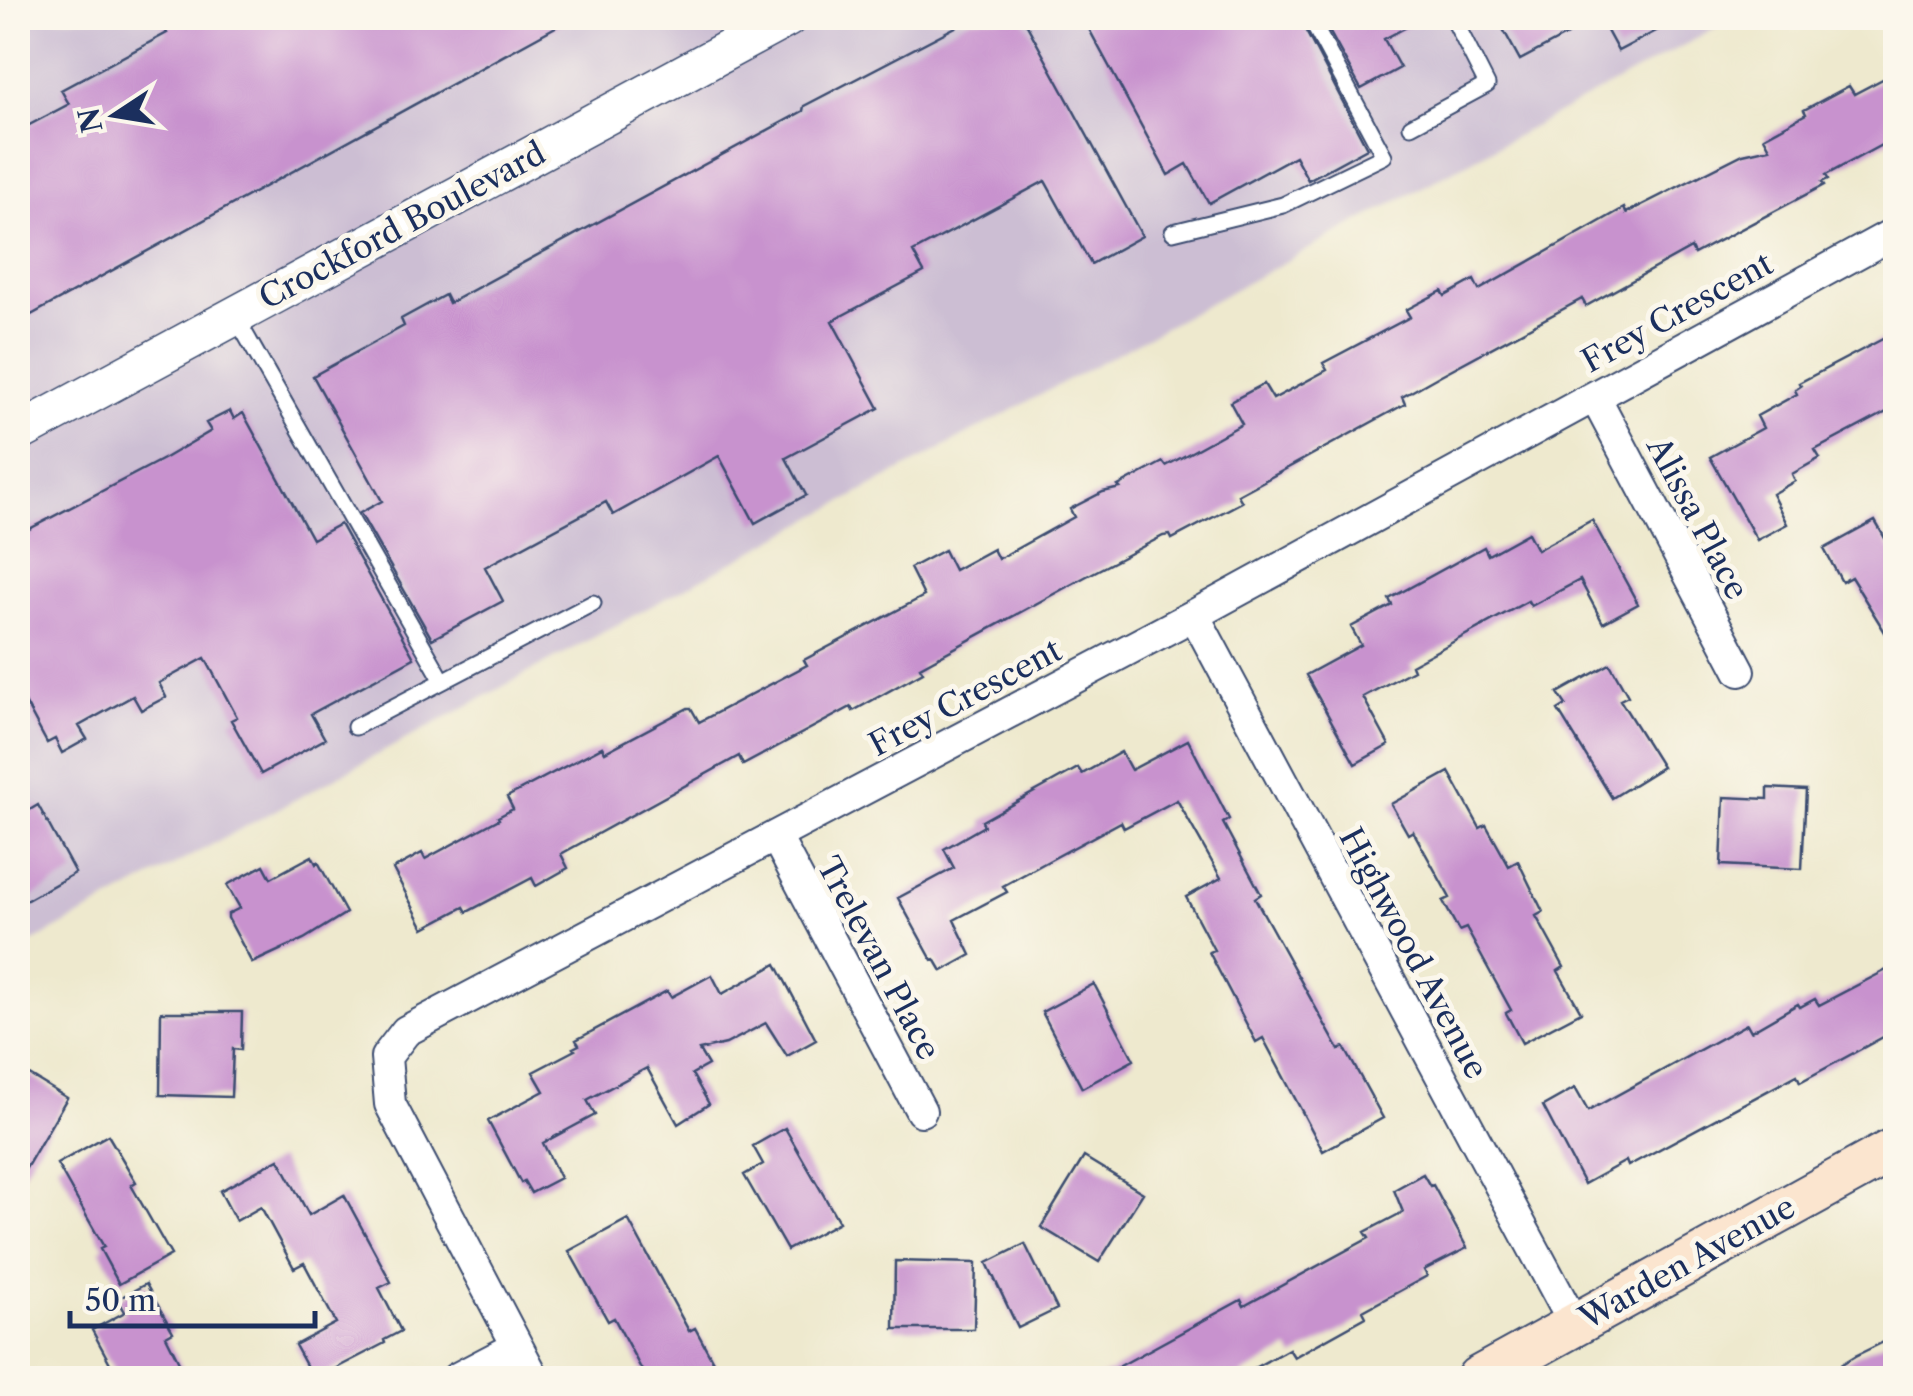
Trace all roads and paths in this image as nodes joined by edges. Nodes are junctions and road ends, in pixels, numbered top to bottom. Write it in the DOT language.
graph roads {
  1 [pos="787,18"];
  2 [pos="1310,18"];
  3 [pos="1453,18"];
  4 [pos="1411,126"];
  5 [pos="1173,232"];
  6 [pos="1896,232"];
  7 [pos="235,316"];
  8 [pos="1595,396"];
  9 [pos="18,433"];
  10 [pos="593,604"];
  11 [pos="1194,615"];
  12 [pos="1740,671"];
  13 [pos="442,681"];
  14 [pos="355,726"];
  15 [pos="776,838"];
  16 [pos="921,1111"];
  17 [pos="1896,1148"];
  18 [pos="1574,1324"];
  19 [pos="516,1348"];
  20 [pos="457,1378"];
  21 [pos="534,1378"];
  22 [pos="1478,1378"];
  1 -- 7 [label="street, Crockford Boulevard"];
  2 -- 5 [label="lane"];
  3 -- 4 [label="lane"];
  6 -- 8 [label="street, Frey Crescent"];
  7 -- 9 [label="street, Crockford Boulevard"];
  7 -- 13 [label="lane"];
  8 -- 11 [label="street, Frey Crescent"];
  8 -- 12 [label="street, Alissa Place"];
  10 -- 13 [label="lane"];
  11 -- 15 [label="street, Frey Crescent"];
  11 -- 18 [label="street, Highwood Avenue"];
  13 -- 14 [label="lane"];
  15 -- 16 [label="street, Trelevan Place"];
  15 -- 19 [label="street, Frey Crescent"];
  17 -- 18 [label="main road, Warden Avenue"];
  18 -- 22 [label="main road, Warden Avenue"];
  19 -- 20 [label="street"];
  19 -- 21 [label="street, Frey Crescent"];
}
